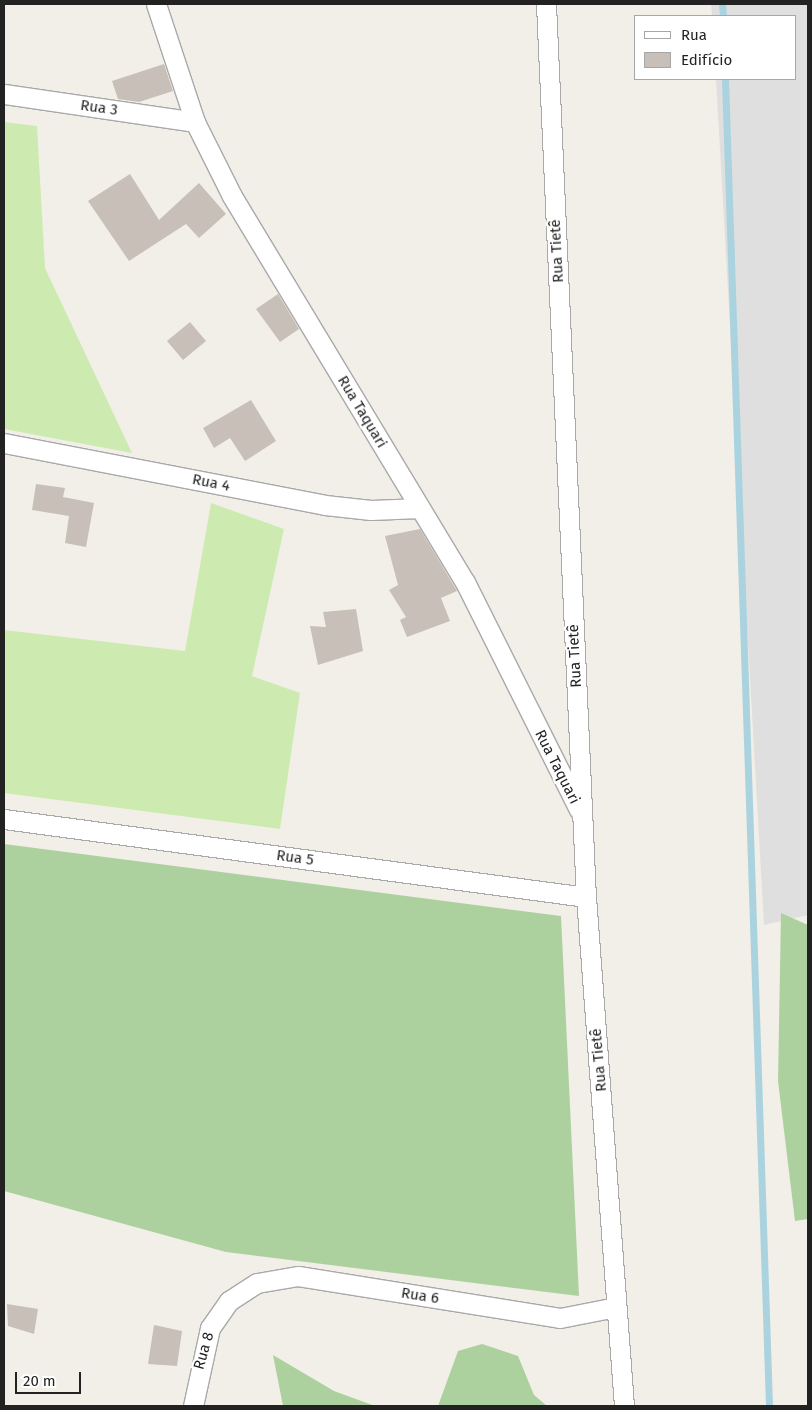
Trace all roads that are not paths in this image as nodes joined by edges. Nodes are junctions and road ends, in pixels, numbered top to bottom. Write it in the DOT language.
graph roads {
  1 [pos="156,4"];
  2 [pos="546,4"];
  3 [pos="4,94"];
  4 [pos="195,122"];
  5 [pos="4,443"];
  6 [pos="420,508"];
  7 [pos="582,815"];
  8 [pos="4,819"];
  9 [pos="586,897"];
  10 [pos="229,1301"];
  11 [pos="616,1307"];
  12 [pos="192,1406"];
  13 [pos="624,1406"];
  1 -- 4 [label="street, Rua Taquari"];
  2 -- 7 [label="street, Rua Tietê"];
  3 -- 4 [label="street, Rua 3"];
  4 -- 6 [label="street, Rua Taquari"];
  5 -- 6 [label="street, Rua 4"];
  6 -- 7 [label="street, Rua Taquari"];
  7 -- 9 [label="street, Rua Tietê"];
  8 -- 9 [label="street, Rua 5"];
  9 -- 11 [label="street, Rua Tietê"];
  10 -- 11 [label="street, Rua 6"];
  10 -- 12 [label="street, Rua 8"];
  11 -- 13 [label="street, Rua Tietê"];
}
